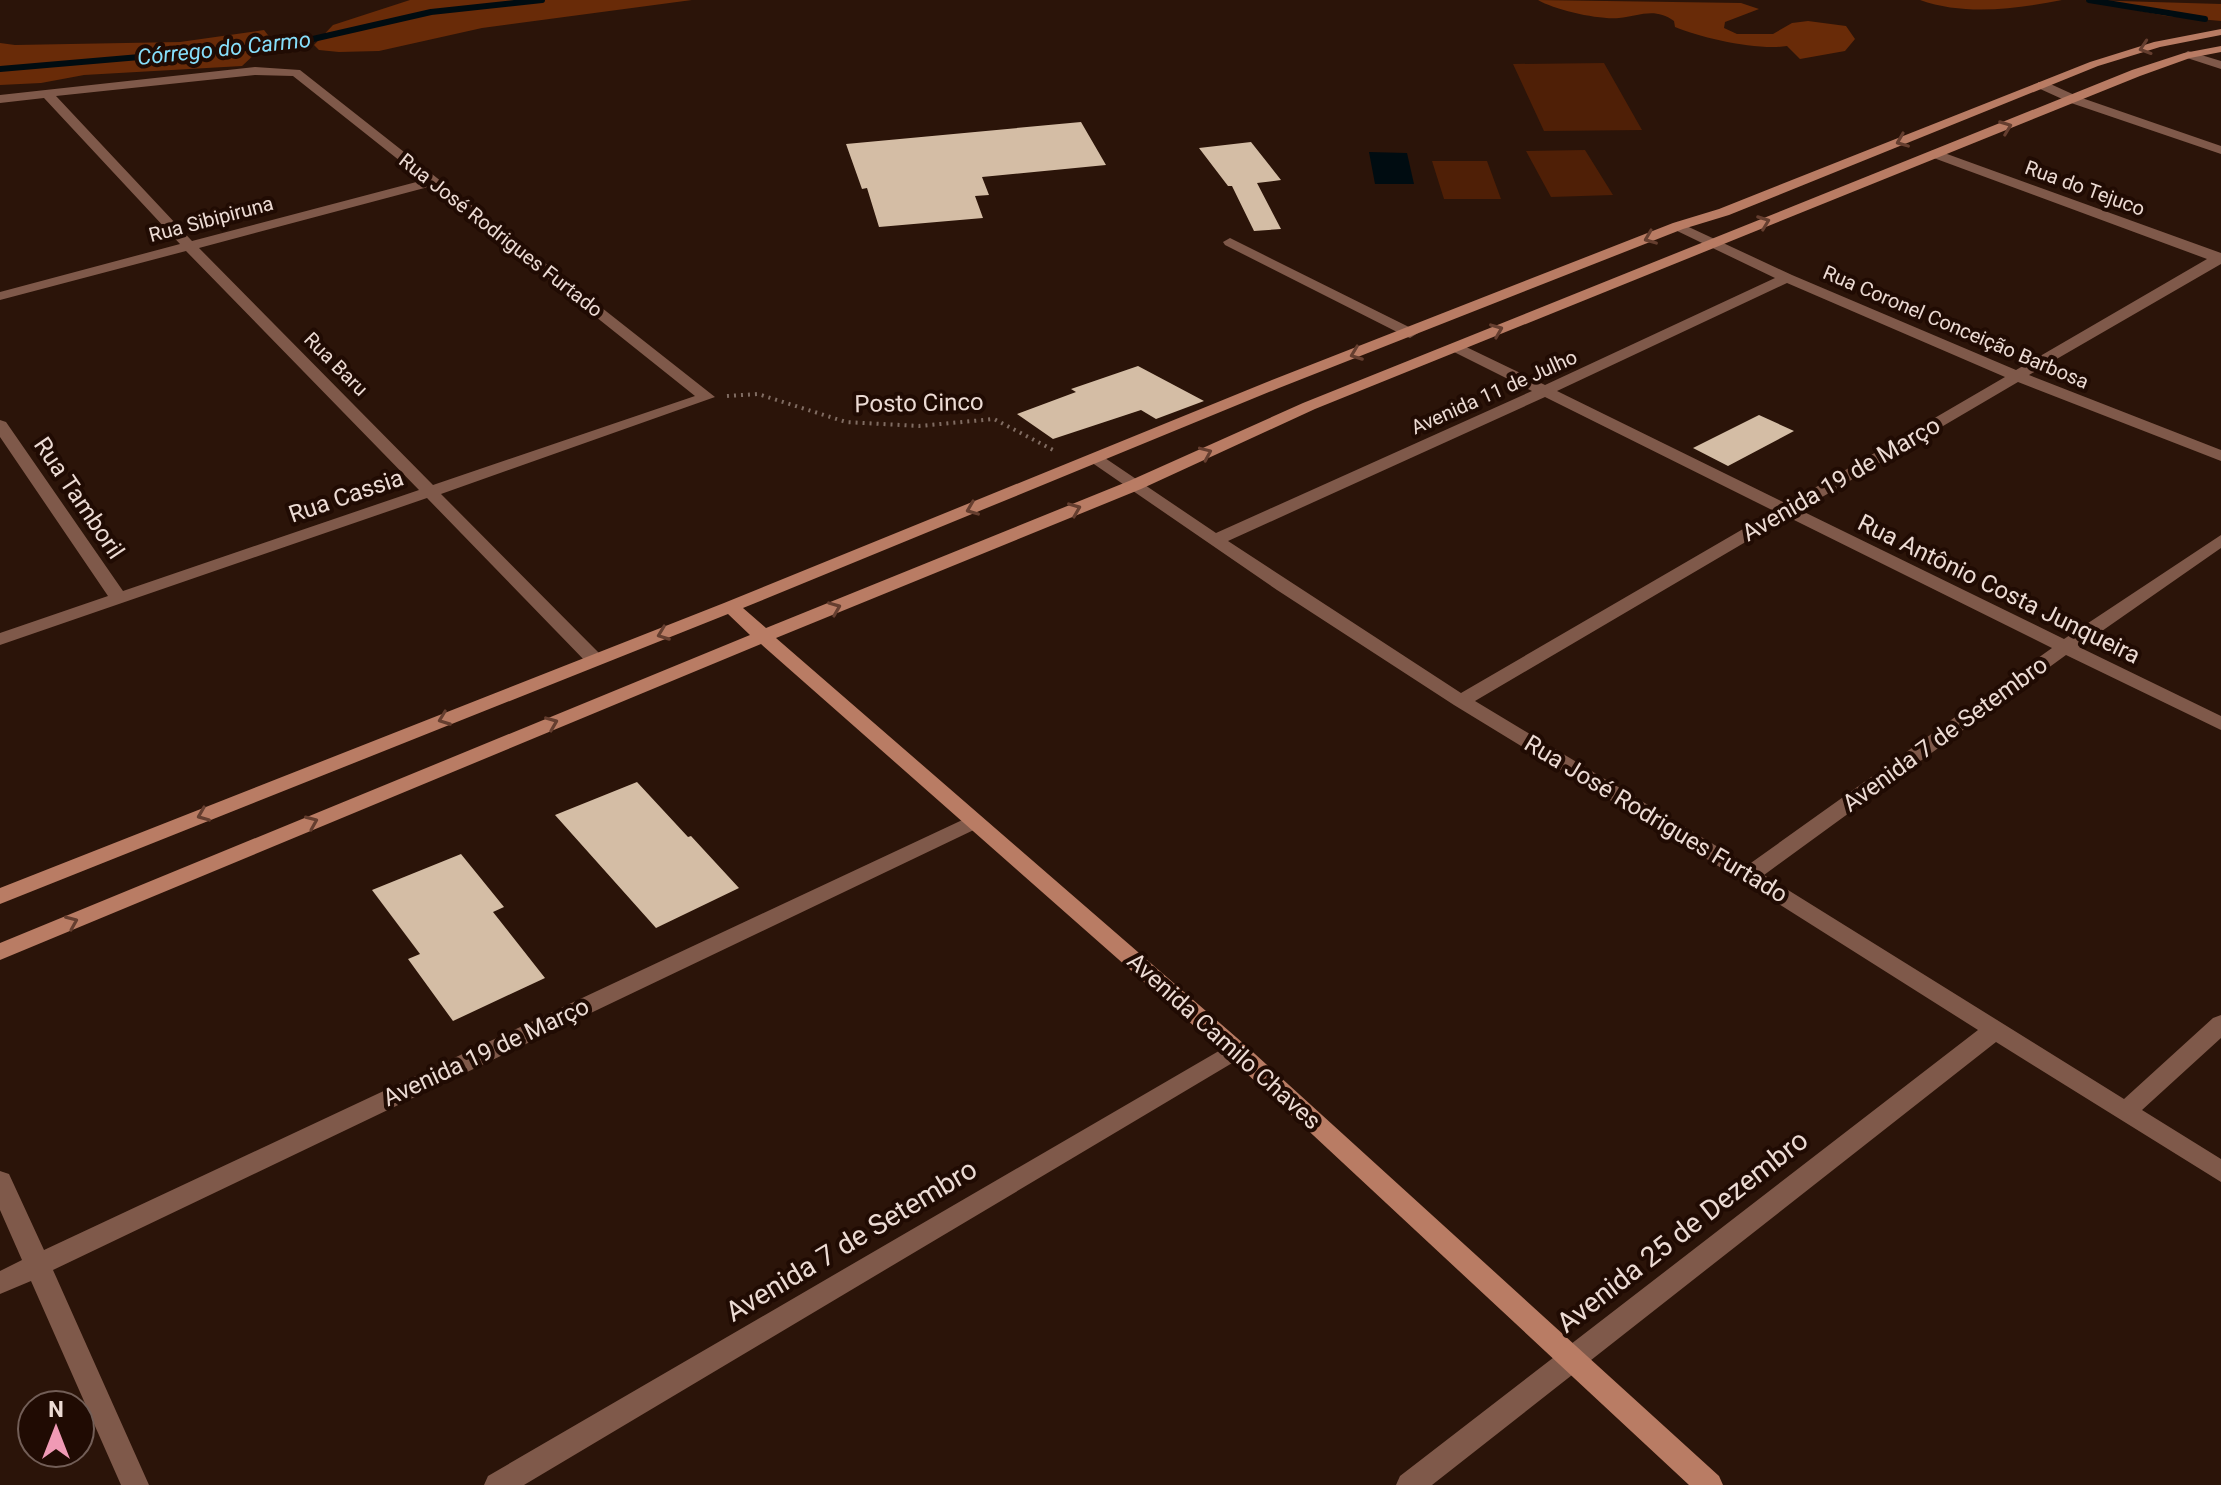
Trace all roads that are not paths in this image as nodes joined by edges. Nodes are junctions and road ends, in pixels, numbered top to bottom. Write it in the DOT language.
graph roads {
  1 [pos="2221,32"];
  2 [pos="2221,49"];
  3 [pos="2188,55"];
  4 [pos="2221,65"];
  5 [pos="2042,85"];
  6 [pos="48,95"];
  7 [pos="0,99"];
  8 [pos="2075,100"];
  9 [pos="2221,150"];
  10 [pos="1936,154"];
  11 [pos="433,182"];
  12 [pos="1678,226"];
  13 [pos="1230,242"];
  14 [pos="1711,243"];
  15 [pos="189,246"];
  16 [pos="2220,259"];
  17 [pos="1787,278"];
  18 [pos="0,296"];
  19 [pos="1410,333"];
  20 [pos="1455,347"];
  21 [pos="2017,376"];
  22 [pos="1273,385"];
  23 [pos="1543,392"];
  24 [pos="707,397"];
  25 [pos="1309,406"];
  26 [pos="0,425"];
  27 [pos="2221,456"];
  28 [pos="1096,460"];
  29 [pos="1135,485"];
  30 [pos="431,492"];
  31 [pos="1786,512"];
  32 [pos="1216,540"];
  33 [pos="2221,540"];
  34 [pos="119,599"];
  35 [pos="730,607"];
  36 [pos="762,637"];
  37 [pos="0,639"];
  38 [pos="2064,648"];
  39 [pos="595,660"];
  40 [pos="1461,701"];
  41 [pos="2221,724"];
  42 [pos="973,822"];
  43 [pos="1749,875"];
  44 [pos="0,896"];
  45 [pos="0,952"];
  46 [pos="2221,1024"];
  47 [pos="1995,1030"];
  48 [pos="1236,1050"];
  49 [pos="2126,1111"];
  50 [pos="2221,1172"];
  51 [pos="0,1181"];
  52 [pos="36,1266"];
  53 [pos="0,1283"];
  54 [pos="1571,1357"];
  55 [pos="135,1485"];
  56 [pos="498,1485"];
  57 [pos="1410,1485"];
  58 [pos="1709,1485"];
  1 -- 5 [label="main road, one-way"];
  2 -- 3 [label="main road"];
  3 -- 4 [label="street"];
  3 -- 8 [label="main road"];
  5 -- 8 [label="street"];
  5 -- 12 [label="main road, one-way"];
  6 -- 7 [label="street"];
  6 -- 11 [label="street, Rua José Rodrigues Furtado"];
  6 -- 15 [label="street, Rua Baru"];
  8 -- 9 [label="street"];
  10 -- 8 [label="main road, one-way"];
  14 -- 10 [label="main road, one-way"];
  10 -- 16 [label="street, Rua do Tejuco"];
  11 -- 15 [label="street, Rua Sibipiruna"];
  11 -- 24 [label="street, Rua José Rodrigues Furtado"];
  12 -- 14 [label="street, Rua Coronel Conceição Barbosa"];
  12 -- 19 [label="main road, one-way"];
  13 -- 19 [label="street"];
  14 -- 17 [label="street, Rua Coronel Conceição Barbosa"];
  20 -- 14 [label="main road, one-way"];
  15 -- 18 [label="street, Rua Sibipiruna"];
  15 -- 30 [label="street, Rua Baru"];
  16 -- 21 [label="street, Avenida 19 de Março"];
  17 -- 21 [label="street, Rua Coronel Conceição Barbosa"];
  17 -- 23 [label="street, Avenida 11 de Julho"];
  19 -- 22 [label="main road, one-way"];
  20 -- 23 [label="street, Rua Antônio Costa Junqueira"];
  20 -- 25 [label="main road"];
  21 -- 27 [label="street, Rua Coronel Conceição Barbosa"];
  21 -- 31 [label="street, Avenida 19 de Março"];
  22 -- 25 [label="main road"];
  22 -- 28 [label="main road"];
  23 -- 31 [label="street, Rua Antônio Costa Junqueira"];
  23 -- 32 [label="street, Avenida 11 de Julho"];
  24 -- 30 [label="street, Rua Cassia"];
  29 -- 25 [label="main road, one-way"];
  26 -- 34 [label="street, Rua Tamboril"];
  28 -- 29 [label="street, Rua José Rodrigues Furtado"];
  28 -- 35 [label="main road, one-way"];
  29 -- 32 [label="street, Rua José Rodrigues Furtado"];
  36 -- 29 [label="main road, one-way"];
  30 -- 34 [label="street, Rua Cassia"];
  30 -- 39 [label="street, Rua Baru"];
  31 -- 38 [label="street, Rua Antônio Costa Junqueira"];
  31 -- 40 [label="street, Avenida 19 de Março"];
  32 -- 40 [label="street, Rua José Rodrigues Furtado"];
  33 -- 38 [label="street, Avenida 7 de Setembro"];
  34 -- 37 [label="street, Rua Cassia"];
  35 -- 36 [label="main road, Avenida Camilo Chaves"];
  35 -- 39 [label="main road, one-way"];
  36 -- 42 [label="main road, Avenida Camilo Chaves"];
  45 -- 36 [label="main road, one-way"];
  38 -- 41 [label="street, Rua Antônio Costa Junqueira"];
  38 -- 43 [label="street, Avenida 7 de Setembro"];
  39 -- 44 [label="main road, one-way"];
  40 -- 43 [label="street, Rua José Rodrigues Furtado"];
  42 -- 48 [label="main road, Avenida Camilo Chaves"];
  42 -- 52 [label="street, Avenida 19 de Março"];
  43 -- 47 [label="street, Rua José Rodrigues Furtado"];
  46 -- 49 [label="street"];
  47 -- 49 [label="street, Rua José Rodrigues Furtado"];
  47 -- 54 [label="street, Avenida 25 de Dezembro"];
  48 -- 54 [label="main road, Avenida Camilo Chaves"];
  48 -- 56 [label="street, Avenida 7 de Setembro"];
  49 -- 50 [label="street, Rua José Rodrigues Furtado"];
  51 -- 52 [label="street"];
  52 -- 53 [label="street, Avenida 19 de Março"];
  52 -- 55 [label="street"];
  54 -- 57 [label="street, Avenida 25 de Dezembro"];
  54 -- 58 [label="main road, Avenida Camilo Chaves"];
}
